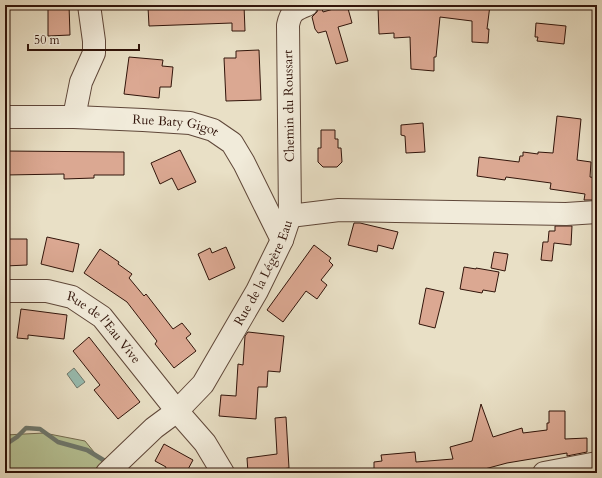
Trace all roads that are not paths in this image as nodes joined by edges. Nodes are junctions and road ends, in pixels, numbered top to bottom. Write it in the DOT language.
graph roads {
  1 [pos="90,5"];
  2 [pos="307,5"];
  3 [pos="5,117"];
  4 [pos="74,117"];
  5 [pos="597,212"];
  6 [pos="290,216"];
  7 [pos="282,240"];
  8 [pos="5,290"];
  9 [pos="177,411"];
  10 [pos="597,463"];
  11 [pos="107,473"];
  12 [pos="223,473"];
  13 [pos="544,473"];
  1 -- 4 [label="street"];
  2 -- 6 [label="street, Chemin du Roussart"];
  3 -- 4 [label="street, Rue Baty Gigot"];
  4 -- 7 [label="street, Rue Baty Gigot"];
  5 -- 6 [label="street, Rue de la Légère Eau"];
  6 -- 7 [label="street, Rue de la Légère Eau"];
  7 -- 9 [label="street, Rue de la Légère Eau"];
  8 -- 9 [label="street, Rue de l'Eau Vive"];
  9 -- 11 [label="street, Rue de la Légère Eau"];
  9 -- 12 [label="street, Rue de l'Eau Vive"];
  10 -- 13 [label="street"];
}
